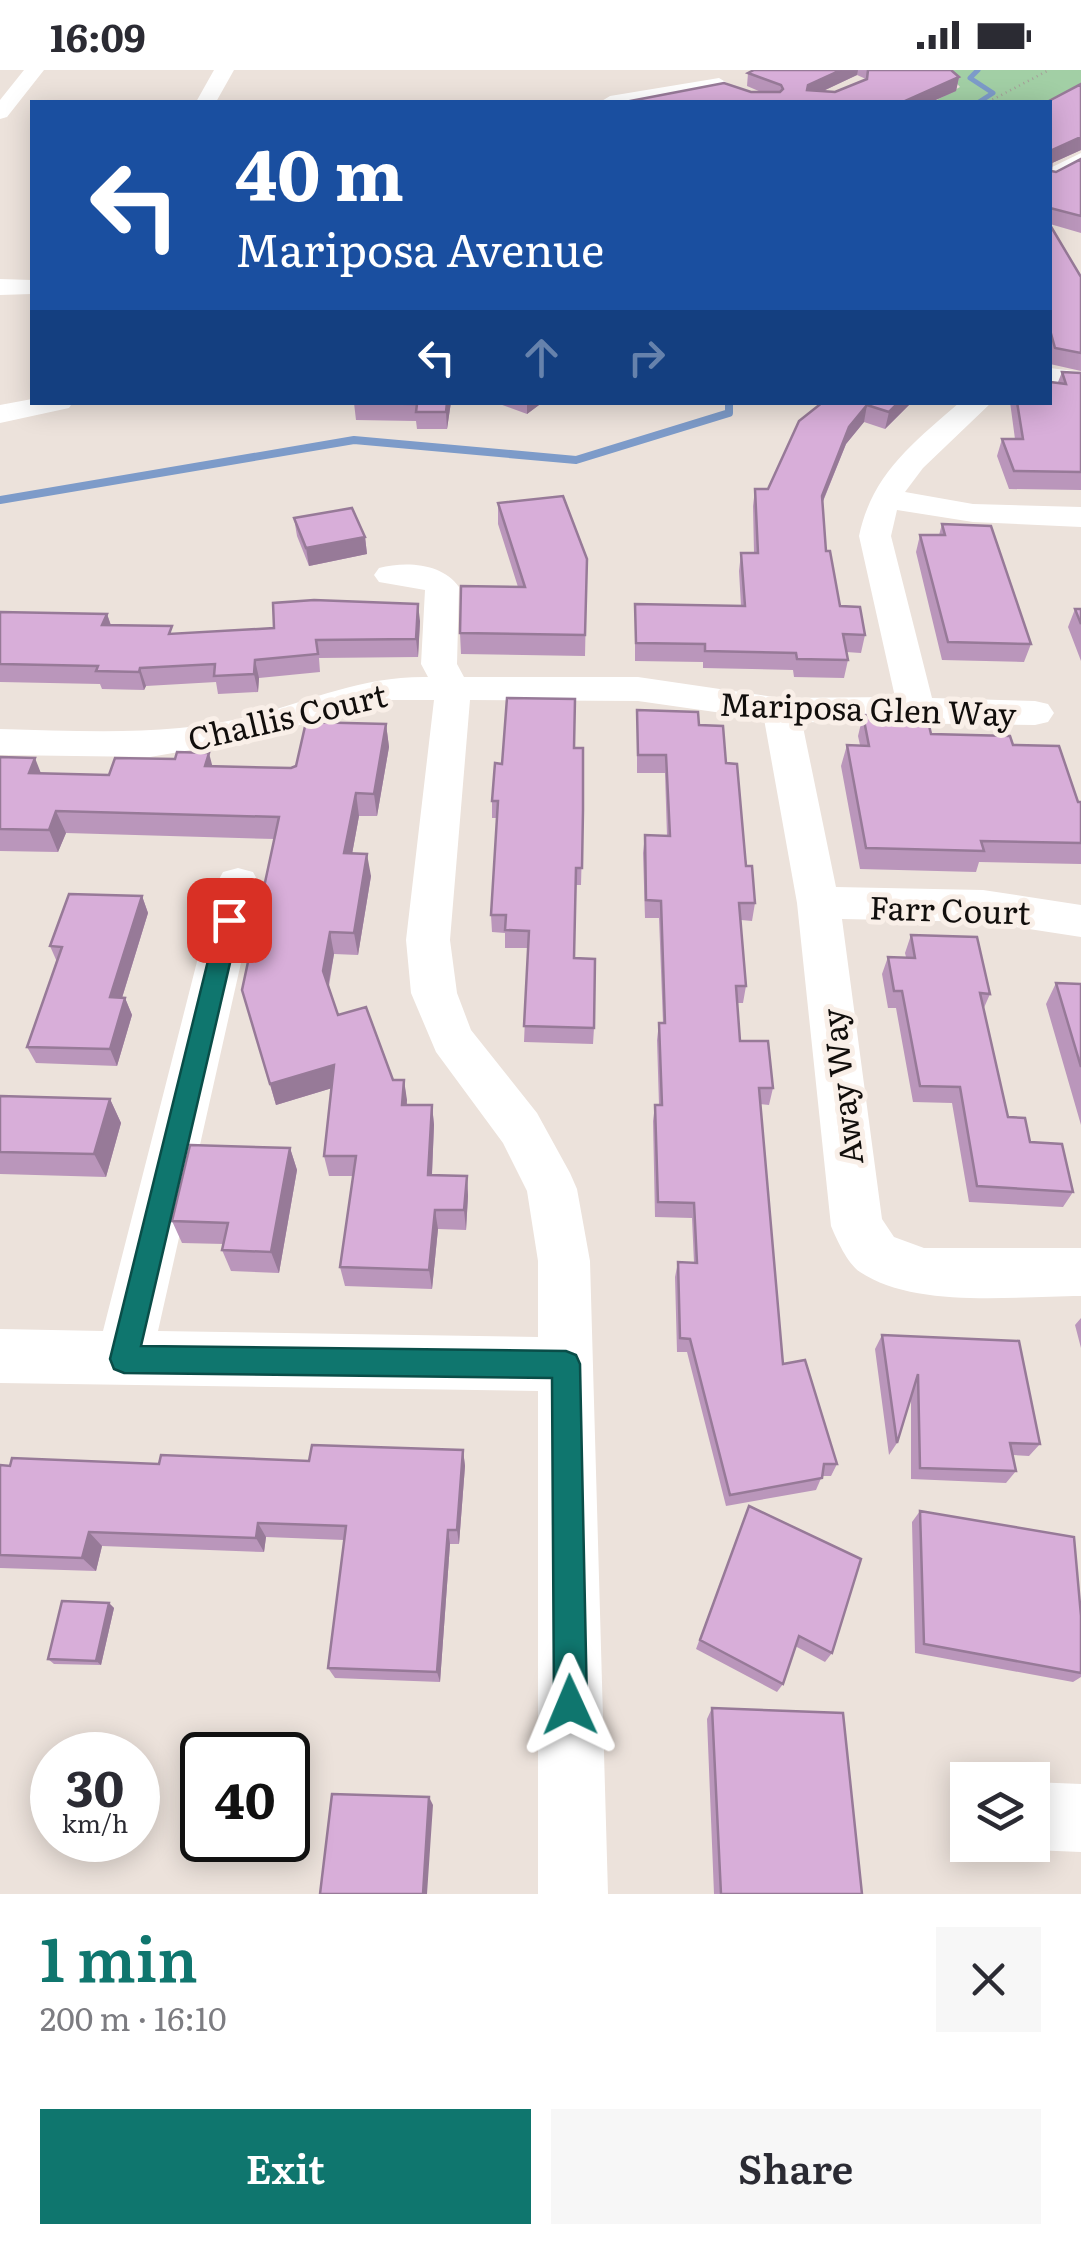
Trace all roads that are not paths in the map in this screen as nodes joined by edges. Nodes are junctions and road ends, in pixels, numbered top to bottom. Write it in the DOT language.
graph roads {
  1 [pos="34,70"];
  2 [pos="224,70"];
  3 [pos="699,70"];
  4 [pos="207,100"];
  5 [pos="628,100"];
  6 [pos="0,113"];
  7 [pos="1081,159"];
  8 [pos="1052,176"];
  9 [pos="0,287"];
  10 [pos="30,287"];
  11 [pos="1052,376"];
  12 [pos="1081,380"];
  13 [pos="44,405"];
  14 [pos="975,405"];
  15 [pos="0,414"];
  16 [pos="884,498"];
  17 [pos="1081,517"];
  18 [pos="391,575"];
  19 [pos="454,690"];
  20 [pos="916,709"];
  21 [pos="782,710"];
  22 [pos="1035,713"];
  23 [pos="0,742"];
  24 [pos="238,883"];
  25 [pos="818,903"];
  26 [pos="1081,921"];
  27 [pos="1081,1272"];
  28 [pos="0,1356"];
  29 [pos="124,1359"];
  30 [pos="566,1364"];
  31 [pos="1050,1817"];
  32 [pos="1081,1818"];
  33 [pos="573,1894"];
  1 -- 6 [label="street"];
  2 -- 4 [label="street"];
  3 -- 5 [label="street"];
  7 -- 8 [label="street"];
  9 -- 10 [label="street"];
  11 -- 12 [label="street"];
  13 -- 15 [label="street"];
  14 -- 16 [label="street"];
  16 -- 17 [label="street"];
  16 -- 20 [label="street"];
  18 -- 19 [label="street"];
  19 -- 21 [label="street, Mariposa Glen Way"];
  19 -- 23 [label="street, Challis Court"];
  19 -- 30 [label="street"];
  20 -- 21 [label="street, Mariposa Glen Way"];
  20 -- 22 [label="street, Mariposa Glen Way"];
  21 -- 25 [label="street, Away Way"];
  24 -- 29 [label="street"];
  25 -- 26 [label="street, Farr Court"];
  25 -- 27 [label="street, Away Way"];
  28 -- 29 [label="street"];
  29 -- 30 [label="street"];
  30 -- 33 [label="street"];
  31 -- 32 [label="street"];
}
